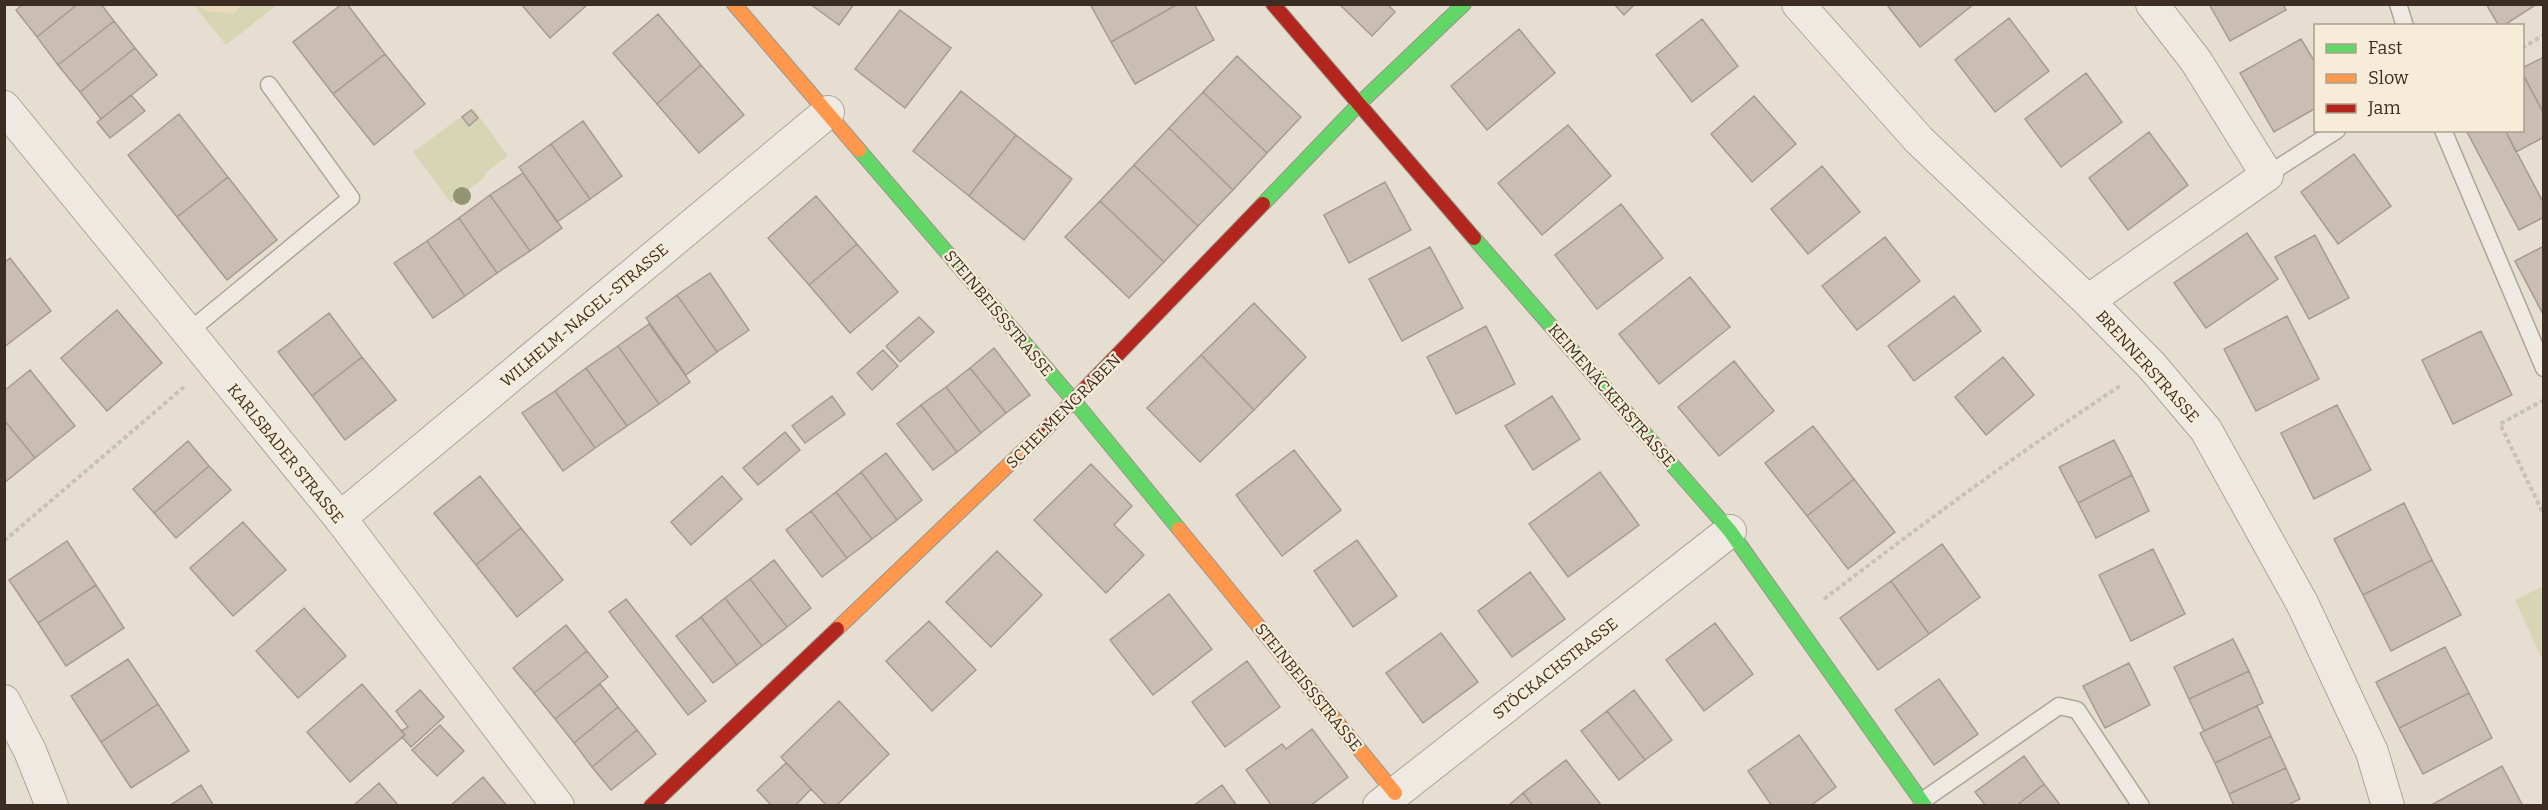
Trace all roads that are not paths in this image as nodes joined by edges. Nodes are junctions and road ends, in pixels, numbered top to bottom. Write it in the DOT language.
graph roads {
  1 [pos="734,4"];
  2 [pos="1273,4"];
  3 [pos="1464,4"];
  4 [pos="1798,4"];
  5 [pos="2152,4"];
  6 [pos="2398,4"];
  7 [pos="2404,24"];
  8 [pos="269,85"];
  9 [pos="1358,105"];
  10 [pos="4,107"];
  11 [pos="828,112"];
  12 [pos="2334,132"];
  13 [pos="2444,132"];
  14 [pos="2267,175"];
  15 [pos="2088,301"];
  16 [pos="187,333"];
  17 [pos="2544,369"];
  18 [pos="1075,402"];
  19 [pos="340,518"];
  20 [pos="1730,531"];
  21 [pos="4,701"];
  22 [pos="1387,799"];
  23 [pos="1923,803"];
  24 [pos="52,806"];
  25 [pos="558,806"];
  26 [pos="651,806"];
  27 [pos="2141,806"];
  28 [pos="2388,806"];
  1 -- 11 [label="street, STEINBEISSSTRASSE"];
  2 -- 9 [label="street, KEIMENÄCKERSTRASSE"];
  3 -- 9 [label="street, SCHELMENGRABEN"];
  4 -- 15 [label="street, BRENNERSTRASSE"];
  5 -- 14 [label="street"];
  6 -- 7 [label="lane"];
  8 -- 16 [label="lane"];
  9 -- 18 [label="street, SCHELMENGRABEN"];
  9 -- 20 [label="street, KEIMENÄCKERSTRASSE"];
  10 -- 16 [label="street, KARLSBADER STRASSE"];
  11 -- 18 [label="street, STEINBEISSSTRASSE"];
  11 -- 19 [label="street, WILHELM-NAGEL-STRASSE"];
  12 -- 14 [label="lane"];
  13 -- 17 [label="lane"];
  14 -- 15 [label="street"];
  15 -- 28 [label="street, BRENNERSTRASSE"];
  16 -- 19 [label="street, KARLSBADER STRASSE"];
  18 -- 22 [label="street, STEINBEISSSTRASSE"];
  18 -- 26 [label="street, SCHELMENGRABEN"];
  19 -- 25 [label="street, KARLSBADER STRASSE"];
  20 -- 22 [label="street, STÖCKACHSTRASSE"];
  20 -- 23 [label="street, KEIMENÄCKERSTRASSE"];
  21 -- 24 [label="street"];
  23 -- 27 [label="lane"];
}
